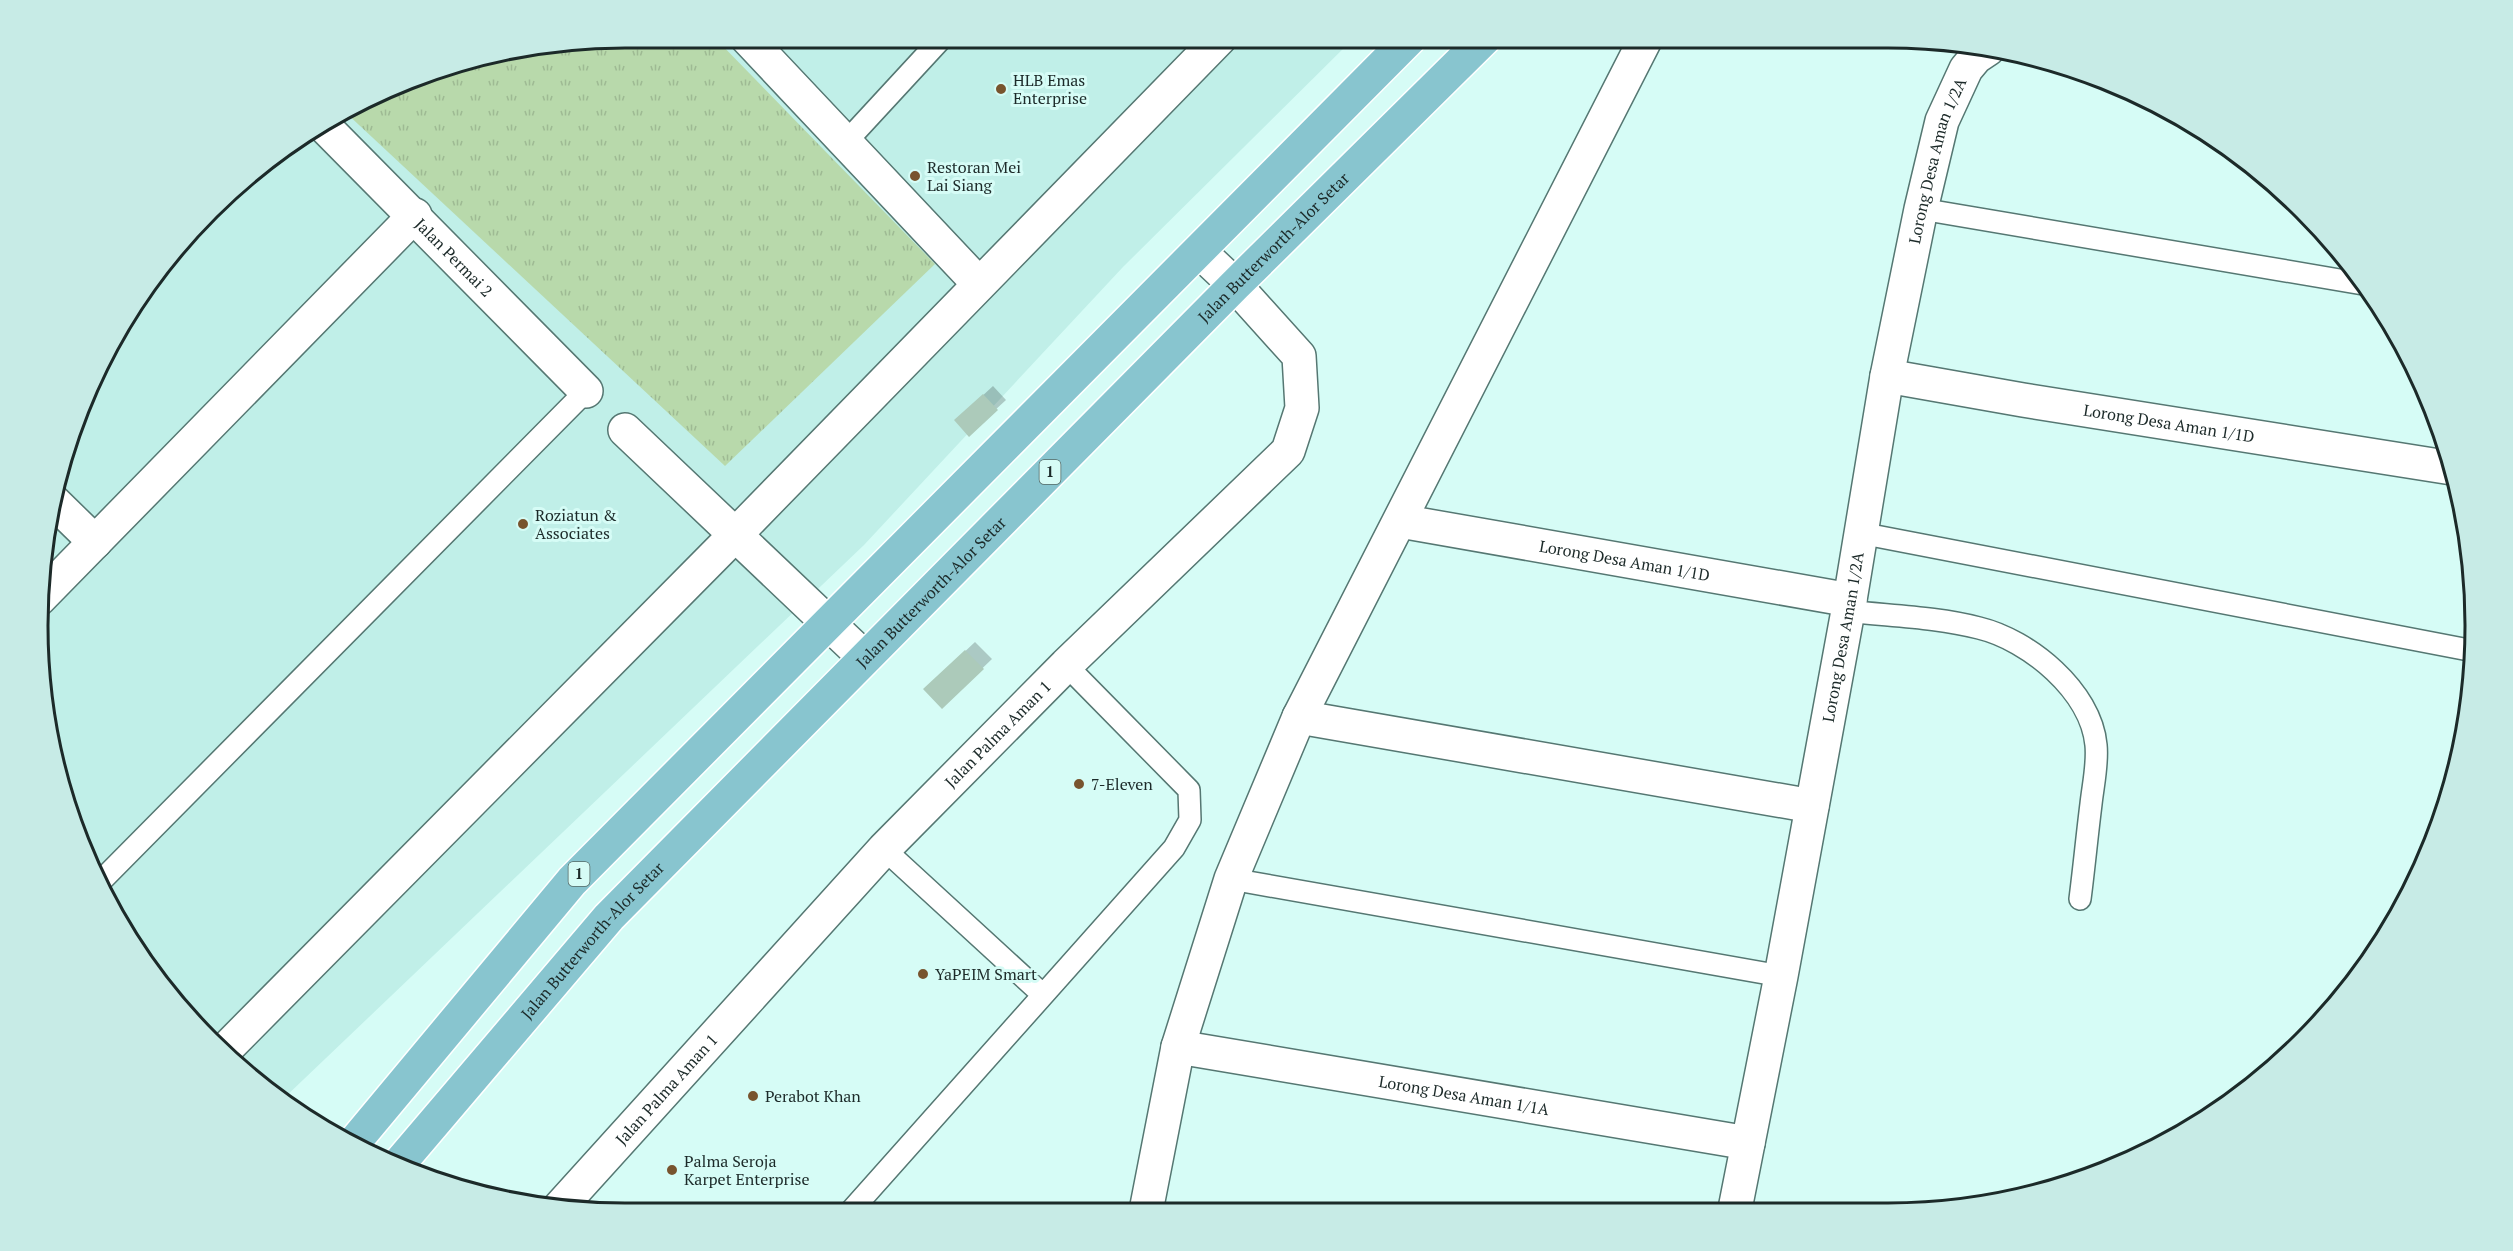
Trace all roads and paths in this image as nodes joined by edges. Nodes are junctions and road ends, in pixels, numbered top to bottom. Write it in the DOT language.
graph roads {
  1 [pos="757,48"];
  2 [pos="933,48"];
  3 [pos="1210,48"];
  4 [pos="1400,48"];
  5 [pos="1475,48"];
  6 [pos="1641,48"];
  7 [pos="1977,59"];
  8 [pos="328,130"];
  9 [pos="846,142"];
  10 [pos="1921,209"];
  11 [pos="415,215"];
  12 [pos="1199,250"];
  13 [pos="2352,282"];
  14 [pos="979,284"];
  15 [pos="1235,285"];
  16 [pos="1887,376"];
  17 [pos="586,391"];
  18 [pos="625,430"];
  19 [pos="2442,466"];
  20 [pos="60,508"];
  21 [pos="1400,521"];
  22 [pos="1860,533"];
  23 [pos="736,534"];
  24 [pos="95,542"];
  25 [pos="49,589"];
  26 [pos="1848,605"];
  27 [pos="829,623"];
  28 [pos="2464,649"];
  29 [pos="865,658"];
  30 [pos="1066,665"];
  31 [pos="1299,717"];
  32 [pos="1812,806"];
  33 [pos="884,849"];
  34 [pos="106,876"];
  35 [pos="1231,879"];
  36 [pos="2080,900"];
  37 [pos="1781,976"];
  38 [pos="1042,994"];
  39 [pos="229,1046"];
  40 [pos="1178,1047"];
  41 [pos="359,1137"];
  42 [pos="1748,1143"];
  43 [pos="404,1158"];
  44 [pos="566,1200"];
  45 [pos="858,1203"];
  46 [pos="1148,1203"];
  47 [pos="1736,1203"];
  1 -- 9 [label="street"];
  2 -- 9 [label="lane"];
  3 -- 14 [label="street"];
  4 -- 12 [label="main road, 1"];
  5 -- 15 [label="main road, Jalan Butterworth-Alor Setar / 1"];
  6 -- 21 [label="street"];
  7 -- 10 [label="street, Lorong Desa Aman 1/2A"];
  8 -- 11 [label="street, Jalan Permai 2"];
  9 -- 14 [label="street"];
  10 -- 13 [label="lane"];
  10 -- 16 [label="street, Lorong Desa Aman 1/2A"];
  11 -- 17 [label="street, Jalan Permai 2"];
  11 -- 24 [label="street"];
  12 -- 15 [label="street, Jalan Palma Aman 1"];
  12 -- 27 [label="main road, 1"];
  14 -- 23 [label="street"];
  15 -- 29 [label="main road, Jalan Butterworth-Alor Setar / 1"];
  15 -- 30 [label="street, Jalan Palma Aman 1"];
  16 -- 19 [label="street, Lorong Desa Aman 1/1D"];
  16 -- 22 [label="street, Lorong Desa Aman 1/2A"];
  17 -- 34 [label="lane"];
  18 -- 23 [label="street"];
  20 -- 24 [label="street"];
  21 -- 26 [label="street, Lorong Desa Aman 1/1D"];
  21 -- 31 [label="street"];
  22 -- 26 [label="street, Lorong Desa Aman 1/2A"];
  22 -- 28 [label="lane"];
  23 -- 27 [label="street"];
  23 -- 39 [label="street"];
  24 -- 25 [label="street"];
  26 -- 32 [label="street, Lorong Desa Aman 1/2A"];
  26 -- 36 [label="lane"];
  27 -- 29 [label="street"];
  27 -- 41 [label="main road, 1"];
  29 -- 43 [label="main road, Jalan Butterworth-Alor Setar / 1"];
  30 -- 33 [label="street, Jalan Palma Aman 1"];
  30 -- 38 [label="lane"];
  31 -- 32 [label="street"];
  31 -- 35 [label="street"];
  32 -- 37 [label="street, Lorong Desa Aman 1/2A"];
  33 -- 38 [label="lane"];
  33 -- 44 [label="street, Jalan Palma Aman 1"];
  35 -- 37 [label="lane"];
  35 -- 40 [label="street"];
  37 -- 42 [label="street, Lorong Desa Aman 1/2A"];
  38 -- 45 [label="lane"];
  40 -- 42 [label="street, Lorong Desa Aman 1/1A"];
  40 -- 46 [label="street"];
  42 -- 47 [label="street, Lorong Desa Aman 1/2A"];
}
